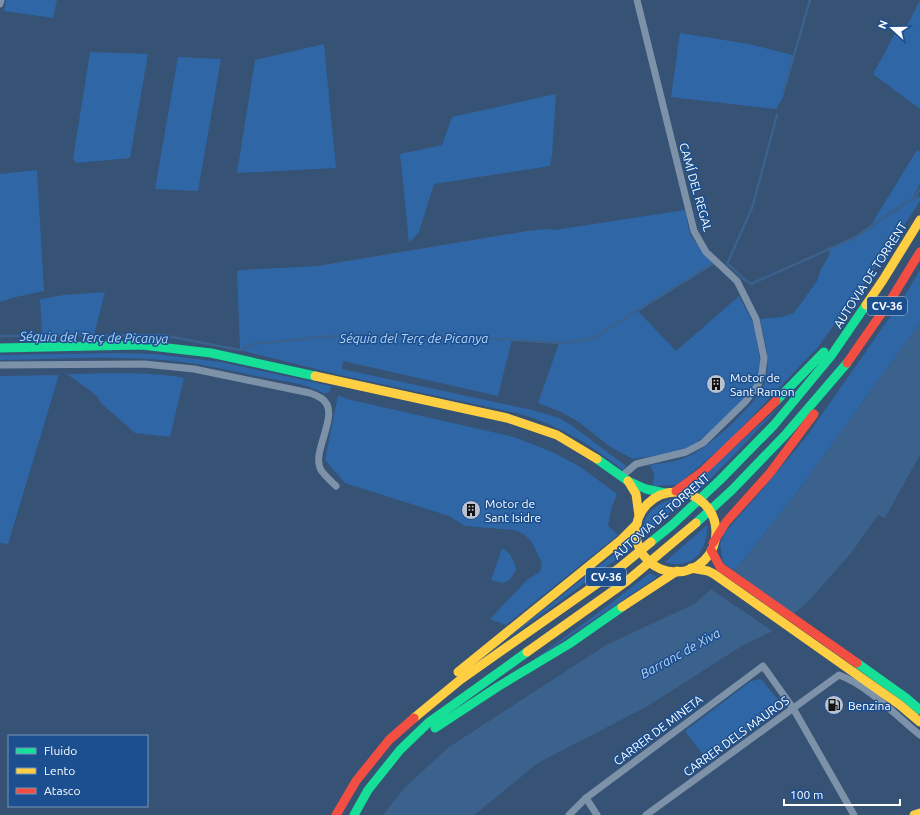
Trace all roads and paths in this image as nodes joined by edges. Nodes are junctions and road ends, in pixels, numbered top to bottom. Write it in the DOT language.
graph roads {
  1 [pos="1,0"];
  2 [pos="636,0"];
  3 [pos="0,4"];
  4 [pos="920,220"];
  5 [pos="920,252"];
  6 [pos="857,317"];
  7 [pos="0,348"];
  8 [pos="851,358"];
  9 [pos="0,365"];
  10 [pos="625,479"];
  11 [pos="336,486"];
  12 [pos="681,492"];
  13 [pos="666,494"];
  14 [pos="638,520"];
  15 [pos="712,547"];
  16 [pos="691,568"];
  17 [pos="717,570"];
  18 [pos="677,571"];
  19 [pos="806,633"];
  20 [pos="793,708"];
  21 [pos="920,710"];
  22 [pos="920,722"];
  23 [pos="920,735"];
  24 [pos="586,798"];
  25 [pos="920,813"];
  26 [pos="333,815"];
  27 [pos="336,815"];
  28 [pos="354,815"];
  29 [pos="357,815"];
  30 [pos="569,815"];
  31 [pos="596,815"];
  32 [pos="646,815"];
  33 [pos="854,815"];
  34 [pos="914,815"];
  1 -- 3 [label="street"];
  2 -- 10 [label="street, CAMÍ DEL REGAL"];
  4 -- 6 [label="main road, AUTOVIA DE TORRENT / CV-36"];
  5 -- 8 [label="main road, CV-36"];
  6 -- 12 [label="main road"];
  6 -- 27 [label="main road, AUTOVIA DE TORRENT / CV-36"];
  7 -- 10 [label="main road"];
  8 -- 15 [label="main road"];
  8 -- 28 [label="main road, CV-36"];
  9 -- 11 [label="street"];
  10 -- 13 [label="main road"];
  10 -- 14 [label="main road"];
  12 -- 13 [label="main road"];
  12 -- 15 [label="main road"];
  13 -- 14 [label="main road"];
  14 -- 18 [label="main road"];
  14 -- 26 [label="main road"];
  15 -- 16 [label="main road"];
  15 -- 17 [label="main road"];
  16 -- 17 [label="main road"];
  16 -- 18 [label="main road"];
  17 -- 19 [label="main road"];
  18 -- 29 [label="main road"];
  19 -- 21 [label="main road"];
  19 -- 22 [label="main road"];
  20 -- 23 [label="street, CARRER DELS MAUROS"];
  20 -- 24 [label="street, CARRER DE MINETA"];
  20 -- 32 [label="street, CARRER DELS MAUROS"];
  20 -- 33 [label="street"];
  24 -- 30 [label="street, CARRER DE MINETA"];
  24 -- 31 [label="street"];
  25 -- 34 [label="main road"];
}
